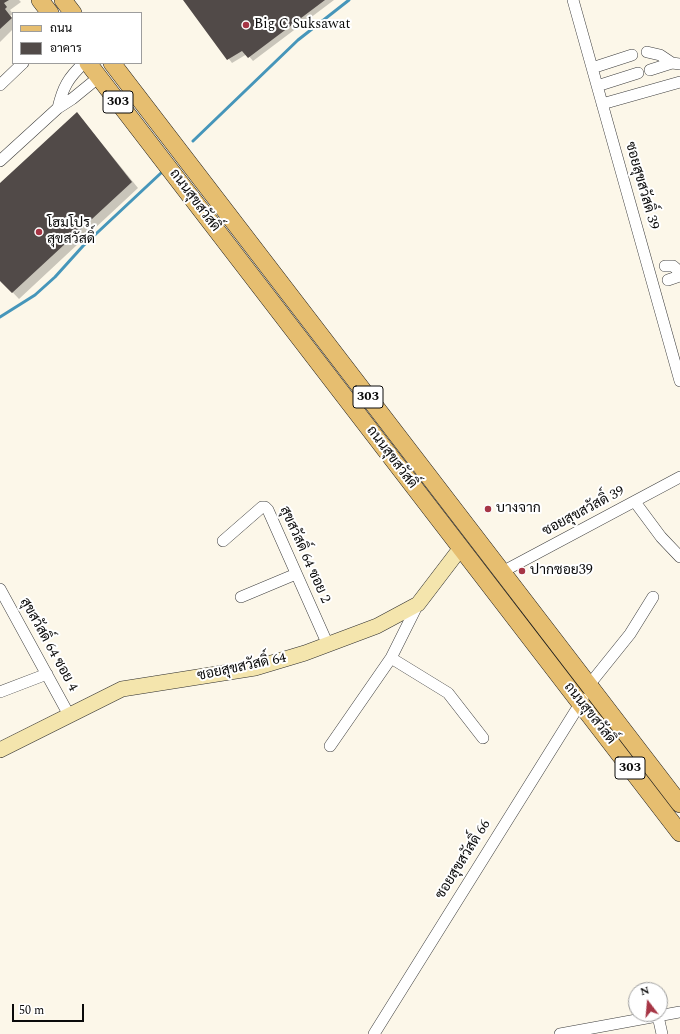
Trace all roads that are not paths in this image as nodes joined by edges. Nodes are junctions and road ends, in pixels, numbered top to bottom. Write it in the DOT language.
graph roads {
  1 [pos="63,0"];
  2 [pos="573,0"];
  3 [pos="72,12"];
  4 [pos="646,52"];
  5 [pos="632,55"];
  6 [pos="676,63"];
  7 [pos="22,64"];
  8 [pos="83,64"];
  9 [pos="89,64"];
  10 [pos="113,64"];
  11 [pos="592,68"];
  12 [pos="650,70"];
  13 [pos="638,73"];
  14 [pos="99,77"];
  15 [pos="680,82"];
  16 [pos="0,85"];
  17 [pos="597,86"];
  18 [pos="602,104"];
  19 [pos="58,108"];
  20 [pos="0,161"];
  21 [pos="657,268"];
  22 [pos="680,272"];
  23 [pos="680,276"];
  24 [pos="661,281"];
  25 [pos="680,381"];
  26 [pos="680,477"];
  27 [pos="635,502"];
  28 [pos="223,541"];
  29 [pos="460,549"];
  30 [pos="680,557"];
  31 [pos="502,572"];
  32 [pos="296,574"];
  33 [pos="0,589"];
  34 [pos="241,597"];
  35 [pos="653,597"];
  36 [pos="418,604"];
  37 [pos="328,644"];
  38 [pos="391,658"];
  39 [pos="47,674"];
  40 [pos="591,687"];
  41 [pos="0,692"];
  42 [pos="580,702"];
  43 [pos="69,715"];
  44 [pos="483,738"];
  45 [pos="330,746"];
  46 [pos="0,750"];
  47 [pos="680,804"];
  48 [pos="680,833"];
  49 [pos="680,1012"];
  50 [pos="668,1014"];
  51 [pos="634,1022"];
  52 [pos="659,1022"];
  53 [pos="601,1030"];
  54 [pos="374,1034"];
  55 [pos="560,1034"];
  56 [pos="662,1034"];
  1 -- 3 [label="main road"];
  2 -- 11 [label="street, ซอยสุขสวัสดิ์ 39"];
  4 -- 6 [label="street"];
  5 -- 11 [label="street"];
  6 -- 12 [label="street"];
  7 -- 16 [label="street"];
  8 -- 19 [label="street"];
  9 -- 14 [label="main road, ถนนสุขสวัสดิ์ / 303"];
  10 -- 31 [label="main road, ถนนสุขสวัสดิ์ / 303"];
  11 -- 17 [label="street, ซอยสุขสวัสดิ์ 39"];
  13 -- 17 [label="street"];
  14 -- 19 [label="street"];
  14 -- 29 [label="main road, ถนนสุขสวัสดิ์ / 303"];
  15 -- 18 [label="street"];
  17 -- 18 [label="street, ซอยสุขสวัสดิ์ 39"];
  18 -- 21 [label="street, ซอยสุขสวัสดิ์ 39"];
  19 -- 20 [label="street"];
  21 -- 22 [label="street"];
  21 -- 24 [label="street, ซอยสุขสวัสดิ์ 39"];
  23 -- 24 [label="street"];
  24 -- 25 [label="street, ซอยสุขสวัสดิ์ 39"];
  26 -- 27 [label="street, ซอยสุขสวัสดิ์ 39"];
  27 -- 30 [label="street"];
  27 -- 31 [label="street, ซอยสุขสวัสดิ์ 39"];
  28 -- 32 [label="street, สุขสวัสดิ์ 64 ซอย 2"];
  29 -- 36 [label="street, ซอยสุขสวัสดิ์ 64"];
  29 -- 42 [label="main road, ถนนสุขสวัสดิ์ / 303"];
  31 -- 40 [label="main road, ถนนสุขสวัสดิ์ / 303"];
  32 -- 34 [label="street"];
  32 -- 37 [label="street, สุขสวัสดิ์ 64 ซอย 2"];
  33 -- 39 [label="street, สุขสวัสดิ์ 64 ซอย 4"];
  35 -- 40 [label="street, ซอยสุขสวัสดิ์ 66"];
  36 -- 37 [label="street, ซอยสุขสวัสดิ์ 64"];
  36 -- 38 [label="street"];
  37 -- 43 [label="street, ซอยสุขสวัสดิ์ 64"];
  38 -- 44 [label="street"];
  38 -- 45 [label="street"];
  39 -- 41 [label="street"];
  39 -- 43 [label="street, สุขสวัสดิ์ 64 ซอย 4"];
  40 -- 42 [label="street, ซอยสุขสวัสดิ์ 66"];
  40 -- 47 [label="main road, ถนนสุขสวัสดิ์ / 303"];
  42 -- 48 [label="main road, ถนนสุขสวัสดิ์ / 303"];
  42 -- 54 [label="street, ซอยสุขสวัสดิ์ 66"];
  43 -- 46 [label="street, ซอยสุขสวัสดิ์ 64"];
  49 -- 50 [label="street"];
  51 -- 53 [label="street"];
  52 -- 56 [label="street"];
  53 -- 55 [label="street"];
}
